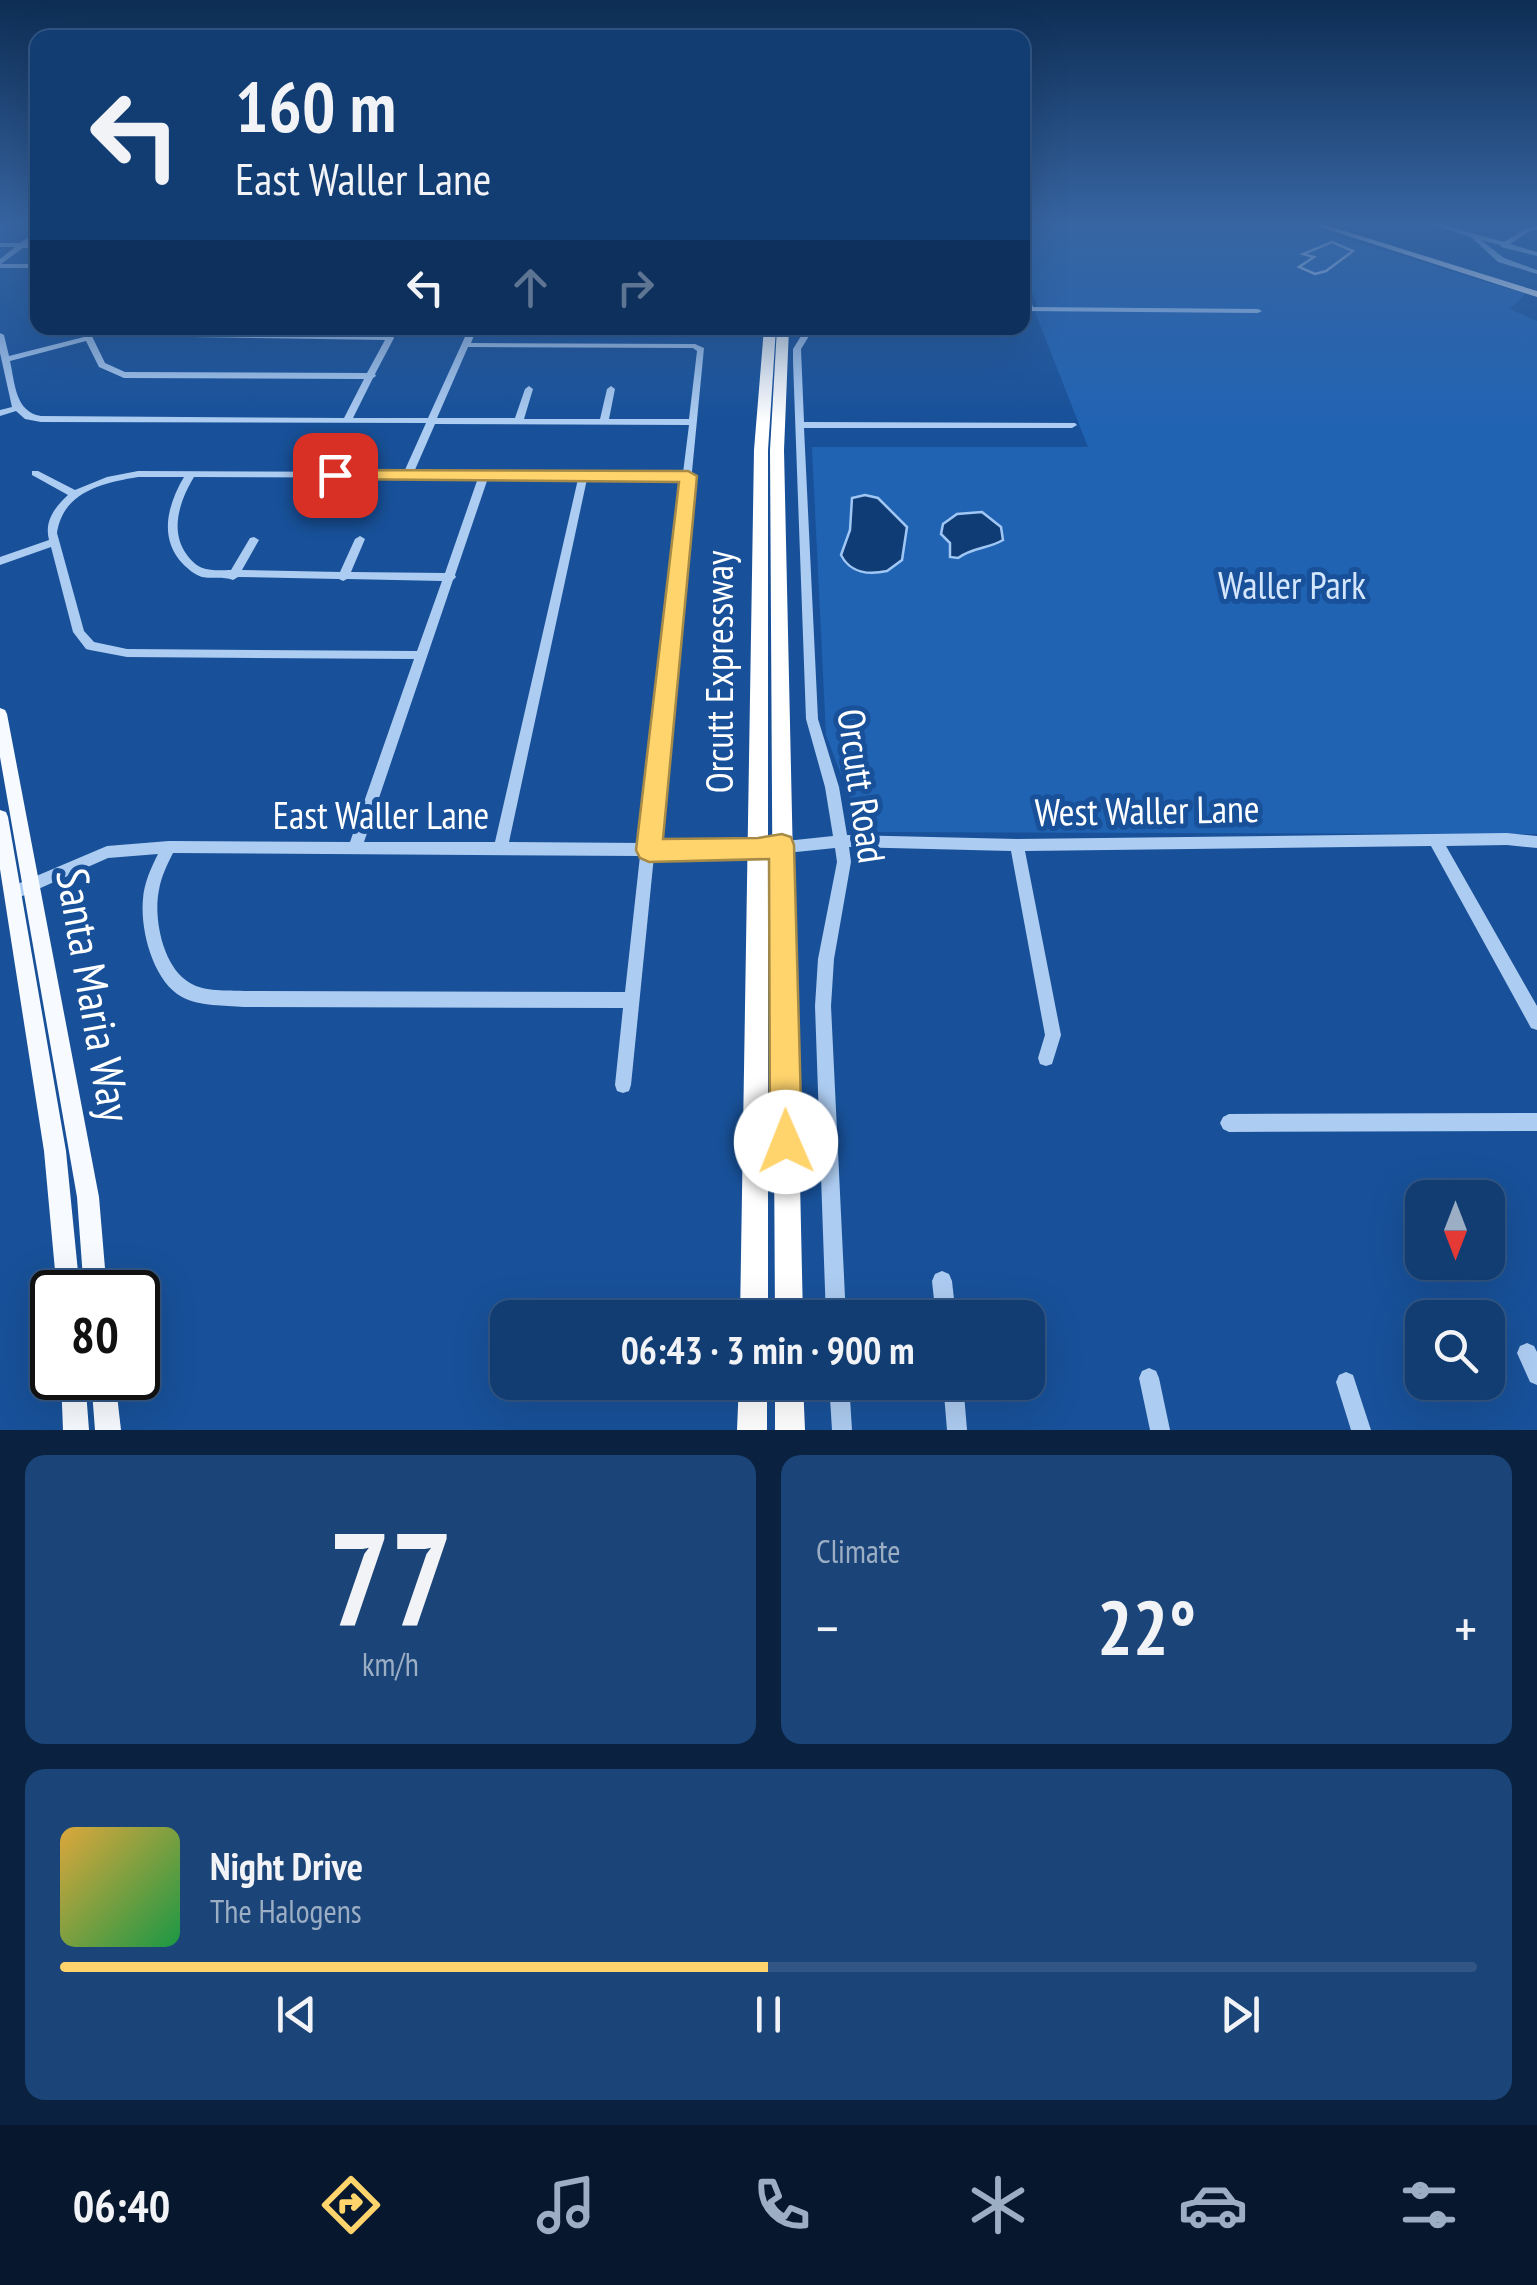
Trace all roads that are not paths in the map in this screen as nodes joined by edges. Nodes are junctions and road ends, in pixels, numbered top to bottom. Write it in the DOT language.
graph roads {
  1 [pos="1030,309"];
  2 [pos="1258,311"];
  3 [pos="0,335"];
  4 [pos="80,335"];
  5 [pos="87,335"];
  6 [pos="192,335"];
  7 [pos="470,335"];
  8 [pos="769,335"];
  9 [pos="783,335"];
  10 [pos="806,335"];
  11 [pos="465,345"];
  12 [pos="7,359"];
  13 [pos="372,376"];
  14 [pos="529,388"];
  15 [pos="612,389"];
  16 [pos="17,408"];
  17 [pos="0,412"];
  18 [pos="348,420"];
  19 [pos="432,421"];
  20 [pos="519,422"];
  21 [pos="604,422"];
  22 [pos="693,422"];
  23 [pos="800,424"];
  24 [pos="1072,425"];
  25 [pos="35,474"];
  26 [pos="191,474"];
  27 [pos="408,476"];
  28 [pos="484,476"];
  29 [pos="583,476"];
  30 [pos="688,476"];
  31 [pos="76,494"];
  32 [pos="360,539"];
  33 [pos="254,540"];
  34 [pos="55,542"];
  35 [pos="0,561"];
  36 [pos="233,576"];
  37 [pos="343,577"];
  38 [pos="450,577"];
  39 [pos="423,655"];
  40 [pos="0,714"];
  41 [pos="0,817"];
  42 [pos="1435,840"];
  43 [pos="842,842"];
  44 [pos="1537,842"];
  45 [pos="782,845"];
  46 [pos="1017,845"];
  47 [pos="168,847"];
  48 [pos="354,849"];
  49 [pos="500,849"];
  50 [pos="649,850"];
  51 [pos="758,850"];
  52 [pos="22,889"];
  53 [pos="632,1000"];
  54 [pos="1537,1022"];
  55 [pos="1046,1058"];
  56 [pos="623,1086"];
  57 [pos="1537,1122"];
  58 [pos="1229,1123"];
  59 [pos="67,1270"];
  60 [pos="94,1270"];
  61 [pos="942,1281"];
  62 [pos="754,1300"];
  63 [pos="789,1300"];
  64 [pos="835,1300"];
  65 [pos="944,1300"];
  66 [pos="1527,1353"];
  67 [pos="1537,1375"];
  68 [pos="1149,1378"];
  69 [pos="1346,1382"];
  70 [pos="74,1400"];
  71 [pos="105,1400"];
  72 [pos="753,1400"];
  73 [pos="790,1400"];
  74 [pos="841,1400"];
  75 [pos="954,1400"];
  76 [pos="76,1430"];
  77 [pos="108,1430"];
  78 [pos="752,1430"];
  79 [pos="790,1430"];
  80 [pos="842,1430"];
  81 [pos="957,1430"];
  82 [pos="1160,1430"];
  83 [pos="1362,1430"];
  1 -- 2 [label="street"];
  3 -- 12 [label="street"];
  4 -- 12 [label="street"];
  5 -- 13 [label="street"];
  6 -- 13 [label="street"];
  7 -- 11 [label="street"];
  8 -- 51 [label="highway, Orcutt Expressway"];
  9 -- 45 [label="highway, Orcutt Expressway"];
  10 -- 23 [label="street, Orcutt Road"];
  11 -- 19 [label="street"];
  11 -- 22 [label="street"];
  12 -- 16 [label="street"];
  13 -- 18 [label="street"];
  14 -- 20 [label="street"];
  15 -- 21 [label="street"];
  16 -- 17 [label="street"];
  16 -- 18 [label="street"];
  18 -- 19 [label="street"];
  19 -- 20 [label="street"];
  19 -- 27 [label="street"];
  20 -- 21 [label="street"];
  21 -- 22 [label="street"];
  22 -- 30 [label="street"];
  23 -- 24 [label="street"];
  23 -- 43 [label="street, Orcutt Road"];
  25 -- 31 [label="street"];
  26 -- 27 [label="street"];
  26 -- 31 [label="street"];
  26 -- 36 [label="street"];
  27 -- 28 [label="street"];
  28 -- 29 [label="street"];
  28 -- 38 [label="street"];
  29 -- 30 [label="street"];
  29 -- 49 [label="street"];
  30 -- 50 [label="street"];
  31 -- 34 [label="street"];
  32 -- 37 [label="street"];
  33 -- 36 [label="street"];
  34 -- 35 [label="street"];
  34 -- 39 [label="street"];
  36 -- 37 [label="street"];
  37 -- 38 [label="street"];
  38 -- 39 [label="street"];
  39 -- 48 [label="street"];
  40 -- 52 [label="main road, Santa Maria Way"];
  41 -- 52 [label="main road, Santa Maria Way"];
  42 -- 44 [label="street, West Waller Lane"];
  42 -- 46 [label="street, West Waller Lane"];
  42 -- 54 [label="street"];
  43 -- 45 [label="street, West Waller Lane"];
  43 -- 46 [label="street, West Waller Lane"];
  43 -- 64 [label="street, Orcutt Road"];
  45 -- 51 [label="street, West Waller Lane"];
  45 -- 63 [label="highway, Orcutt Expressway"];
  46 -- 55 [label="street"];
  47 -- 48 [label="street, East Waller Lane"];
  47 -- 52 [label="street, East Waller Lane"];
  47 -- 53 [label="street"];
  48 -- 49 [label="street, East Waller Lane"];
  49 -- 50 [label="street, East Waller Lane"];
  50 -- 51 [label="street, East Waller Lane"];
  50 -- 53 [label="street"];
  51 -- 62 [label="highway, Orcutt Expressway"];
  52 -- 59 [label="main road, Santa Maria Way"];
  52 -- 60 [label="main road, Santa Maria Way"];
  53 -- 56 [label="street"];
  57 -- 58 [label="street"];
  61 -- 65 [label="street"];
  66 -- 67 [label="street"];
  68 -- 82 [label="street"];
  69 -- 83 [label="street"];
  70 -- 76 [label="main road"];
  71 -- 77 [label="main road"];
  72 -- 78 [label="highway"];
  73 -- 79 [label="highway"];
  74 -- 80 [label="street"];
  75 -- 81 [label="street"];
}
